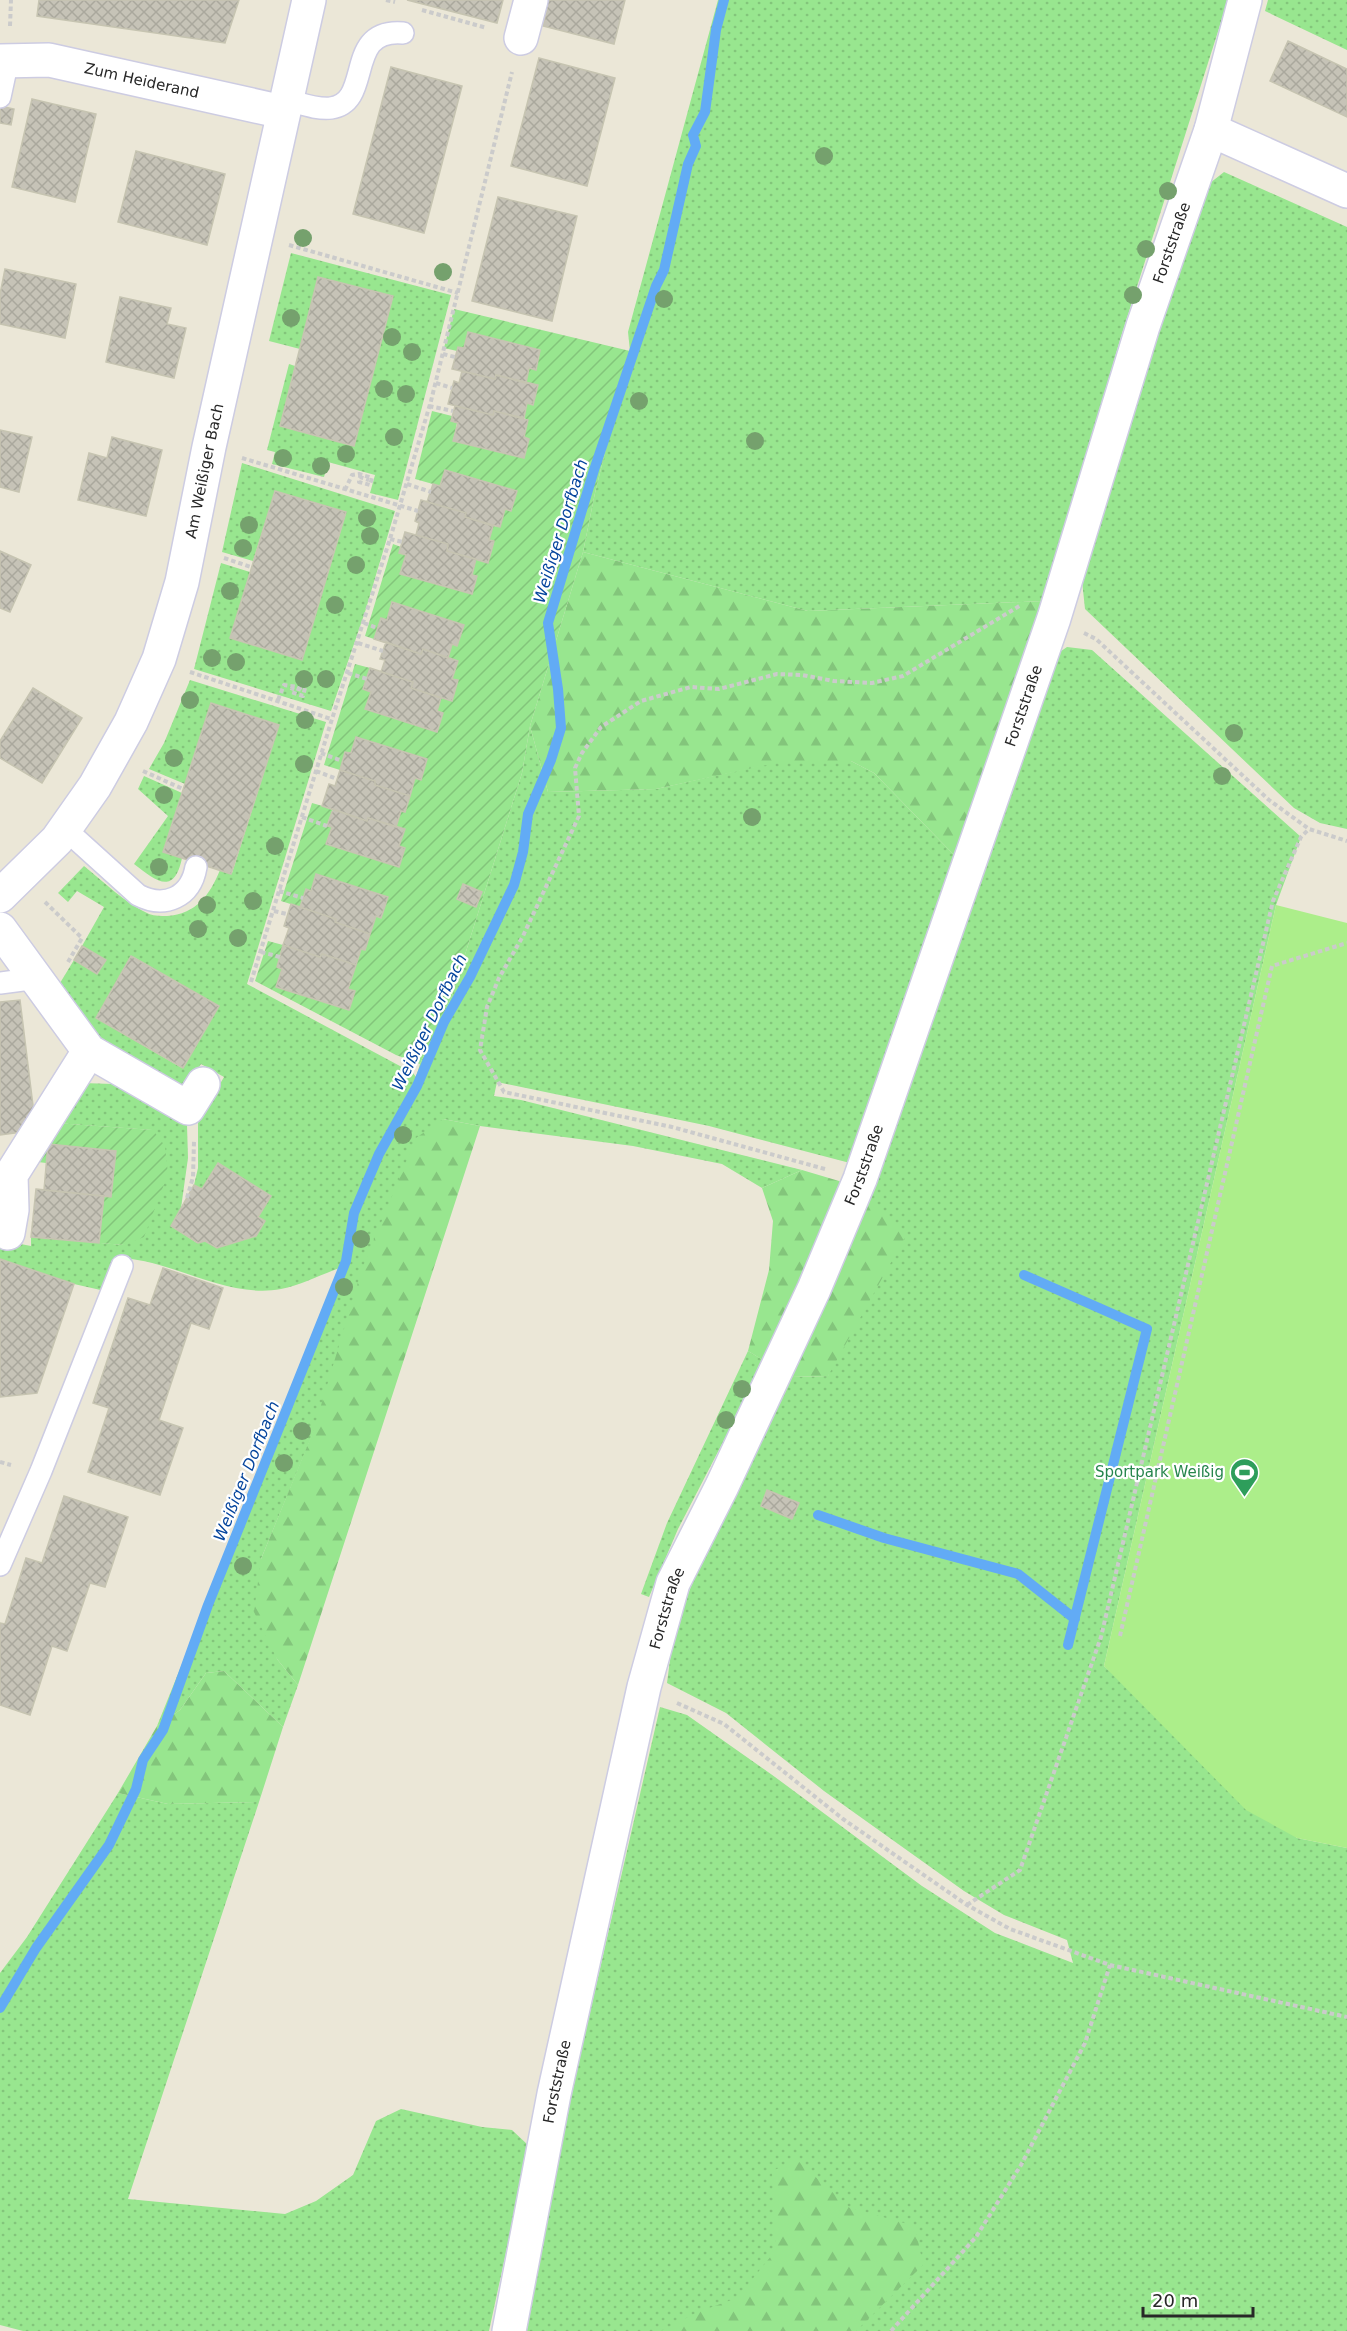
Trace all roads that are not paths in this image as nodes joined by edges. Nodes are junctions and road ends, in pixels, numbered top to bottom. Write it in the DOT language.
graph roads {
  1 [pos="309,0"];
  2 [pos="531,0"];
  3 [pos="1245,0"];
  4 [pos="403,33"];
  5 [pos="521,38"];
  6 [pos="4,61"];
  7 [pos="0,97"];
  8 [pos="284,106"];
  9 [pos="1211,130"];
  10 [pos="1347,191"];
  11 [pos="65,829"];
  12 [pos="196,867"];
  13 [pos="0,896"];
  14 [pos="0,929"];
  15 [pos="0,983"];
  16 [pos="43,986"];
  17 [pos="89,1051"];
  18 [pos="196,1096"];
  19 [pos="5,1181"];
  20 [pos="8,1233"];
  21 [pos="122,1266"];
  22 [pos="0,1565"];
  23 [pos="509,2331"];
  1 -- 8 [label="street, Am Weißiger Bach"];
  2 -- 5 [label="street"];
  3 -- 9 [label="street, Forststraße"];
  4 -- 8 [label="lane"];
  6 -- 7 [label="lane"];
  6 -- 8 [label="street, Zum Heiderand"];
  8 -- 11 [label="street, Am Weißiger Bach"];
  9 -- 10 [label="street"];
  9 -- 23 [label="street, Forststraße"];
  11 -- 12 [label="lane"];
  11 -- 13 [label="street, Am Weißiger Bach"];
  14 -- 16 [label="street"];
  15 -- 16 [label="lane"];
  16 -- 17 [label="street"];
  17 -- 18 [label="street"];
  17 -- 19 [label="street"];
  19 -- 20 [label="street"];
  21 -- 22 [label="lane"];
}
